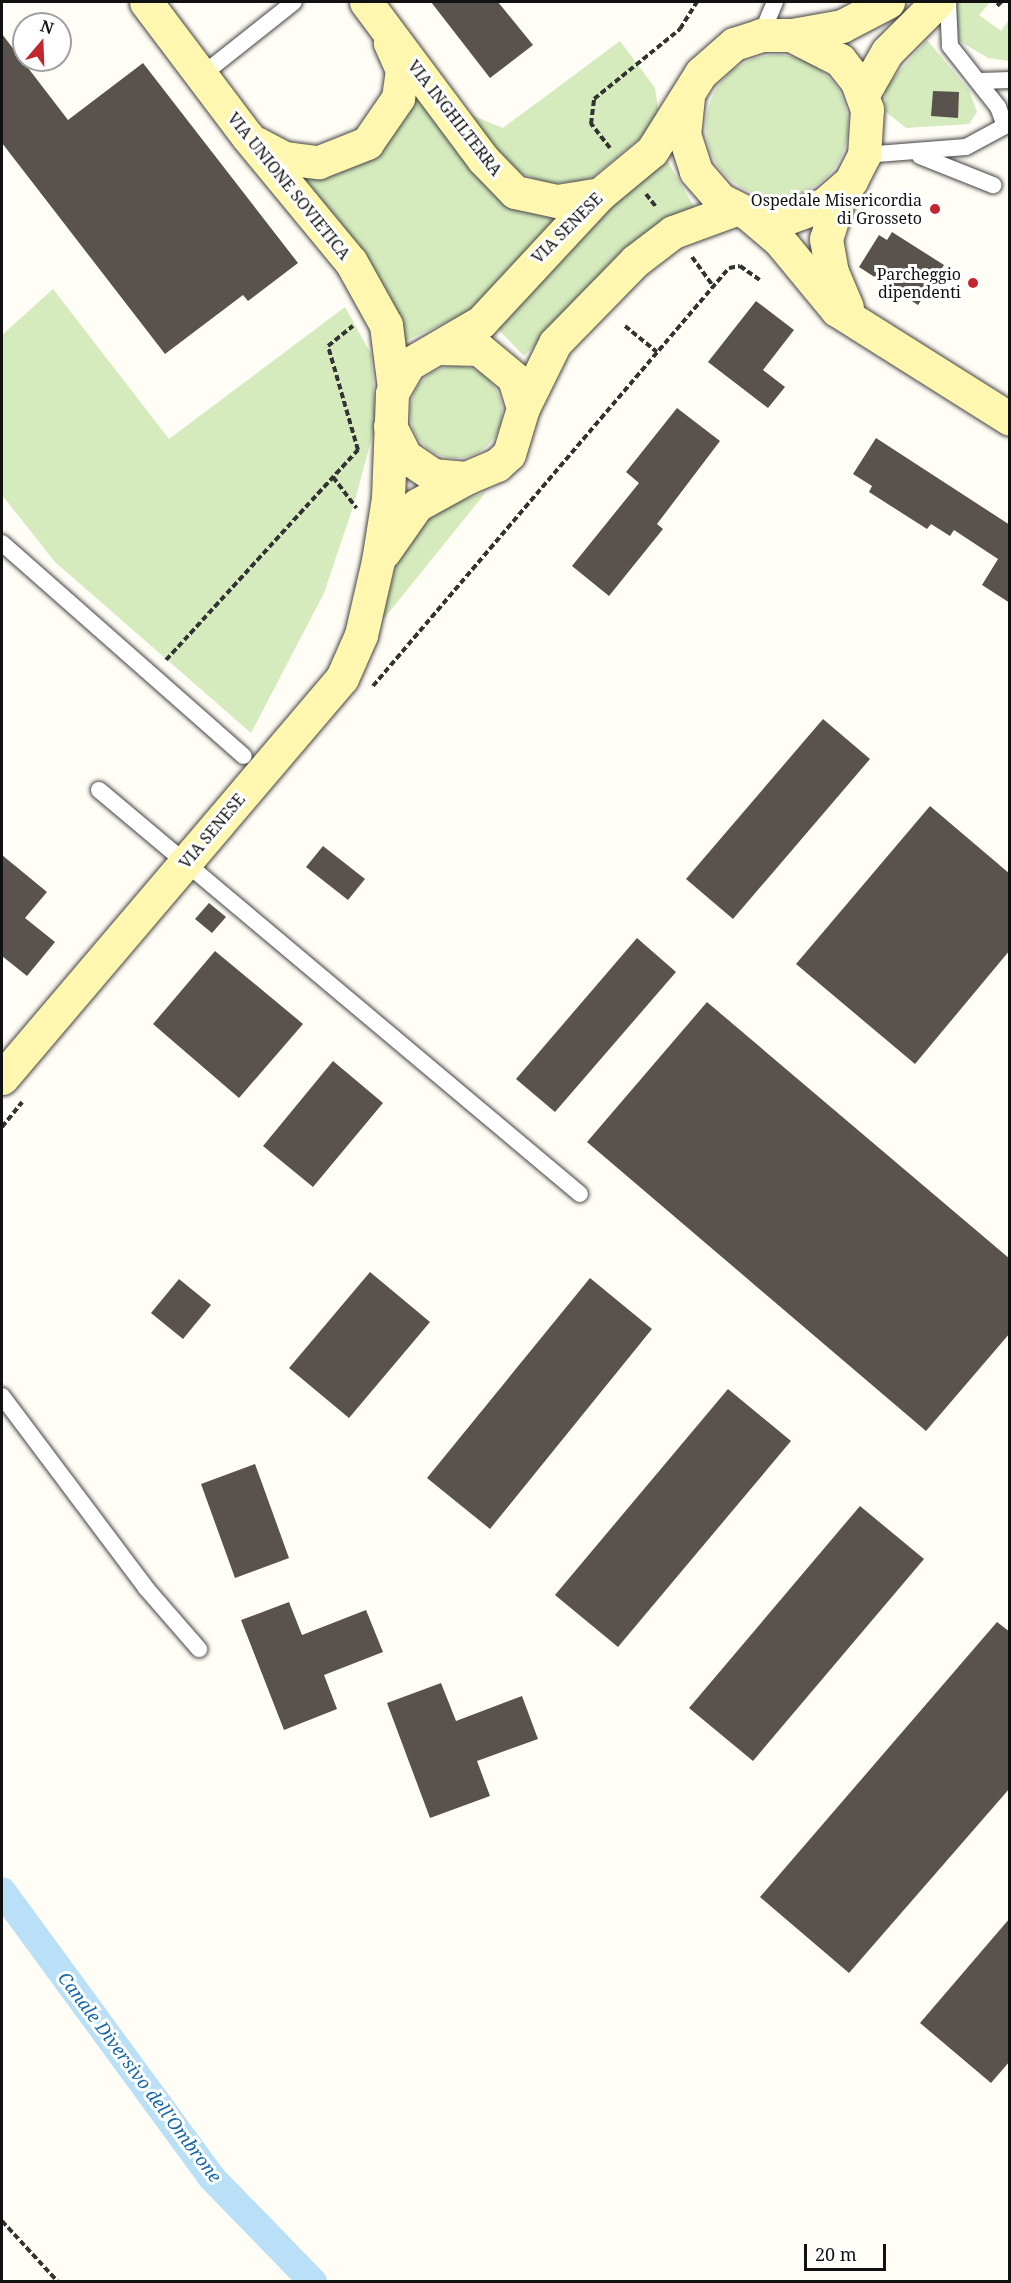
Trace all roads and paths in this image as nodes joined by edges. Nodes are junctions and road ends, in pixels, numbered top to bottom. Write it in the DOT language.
graph roads {
  1 [pos="146,2"];
  2 [pos="294,2"];
  3 [pos="775,2"];
  4 [pos="888,2"];
  5 [pos="937,2"];
  6 [pos="948,2"];
  7 [pos="373,10"];
  8 [pos="776,35"];
  9 [pos="202,75"];
  10 [pos="1010,80"];
  11 [pos="980,81"];
  12 [pos="863,94"];
  13 [pos="688,98"];
  14 [pos="247,136"];
  15 [pos="864,155"];
  16 [pos="913,155"];
  17 [pos="993,185"];
  18 [pos="841,192"];
  19 [pos="600,194"];
  20 [pos="741,211"];
  21 [pos="760,280"];
  22 [pos="358,322"];
  23 [pos="625,326"];
  24 [pos="860,326"];
  25 [pos="436,348"];
  26 [pos="657,352"];
  27 [pos="393,388"];
  28 [pos="523,408"];
  29 [pos="1010,419"];
  30 [pos="390,426"];
  31 [pos="333,477"];
  32 [pos="466,478"];
  33 [pos="357,510"];
  34 [pos="2,543"];
  35 [pos="378,561"];
  36 [pos="153,675"];
  37 [pos="371,688"];
  38 [pos="244,756"];
  39 [pos="99,790"];
  40 [pos="187,861"];
  41 [pos="7,1062"];
  42 [pos="31,1091"];
  43 [pos="2,1127"];
  44 [pos="580,1194"];
  45 [pos="2,1396"];
  46 [pos="199,1649"];
  47 [pos="2,2221"];
  48 [pos="58,2282"];
  1 -- 9 [label="main road, VIA UNIONE SOVIETICA"];
  2 -- 9 [label="lane"];
  3 -- 8 [label="lane"];
  4 -- 8 [label="main road, VIA SENESE"];
  5 -- 12 [label="main road"];
  6 -- 11 [label="lane"];
  7 -- 14 [label="main road"];
  7 -- 19 [label="main road, VIA INGHILTERRA"];
  8 -- 12 [label="main road, VIA SENESE"];
  8 -- 13 [label="main road, VIA SENESE"];
  9 -- 14 [label="main road, VIA UNIONE SOVIETICA"];
  10 -- 11 [label="lane"];
  11 -- 16 [label="lane"];
  12 -- 15 [label="main road, VIA SENESE"];
  13 -- 19 [label="main road, VIA SENESE"];
  13 -- 20 [label="main road, VIA SENESE"];
  14 -- 27 [label="main road, VIA UNIONE SOVIETICA"];
  15 -- 16 [label="lane"];
  15 -- 18 [label="main road, VIA SENESE"];
  16 -- 17 [label="lane"];
  18 -- 20 [label="main road, VIA SENESE"];
  18 -- 24 [label="main road"];
  19 -- 25 [label="main road, VIA SENESE"];
  20 -- 24 [label="main road"];
  20 -- 28 [label="main road, VIA SENESE"];
  21 -- 26 [label="path"];
  22 -- 31 [label="path"];
  23 -- 26 [label="path"];
  24 -- 29 [label="main road"];
  25 -- 27 [label="main road, VIA SENESE"];
  25 -- 28 [label="main road, VIA SENESE"];
  26 -- 37 [label="path"];
  27 -- 30 [label="main road, VIA SENESE"];
  28 -- 32 [label="main road, VIA SENESE"];
  30 -- 32 [label="main road, VIA SENESE"];
  30 -- 35 [label="main road, VIA SENESE"];
  31 -- 33 [label="path"];
  31 -- 36 [label="path"];
  32 -- 35 [label="main road, VIA SENESE"];
  34 -- 36 [label="lane"];
  35 -- 40 [label="main road, VIA SENESE"];
  36 -- 38 [label="lane"];
  39 -- 40 [label="lane"];
  40 -- 41 [label="main road, VIA SENESE"];
  40 -- 44 [label="lane"];
  42 -- 43 [label="path"];
  45 -- 46 [label="lane"];
  47 -- 48 [label="path"];
}
